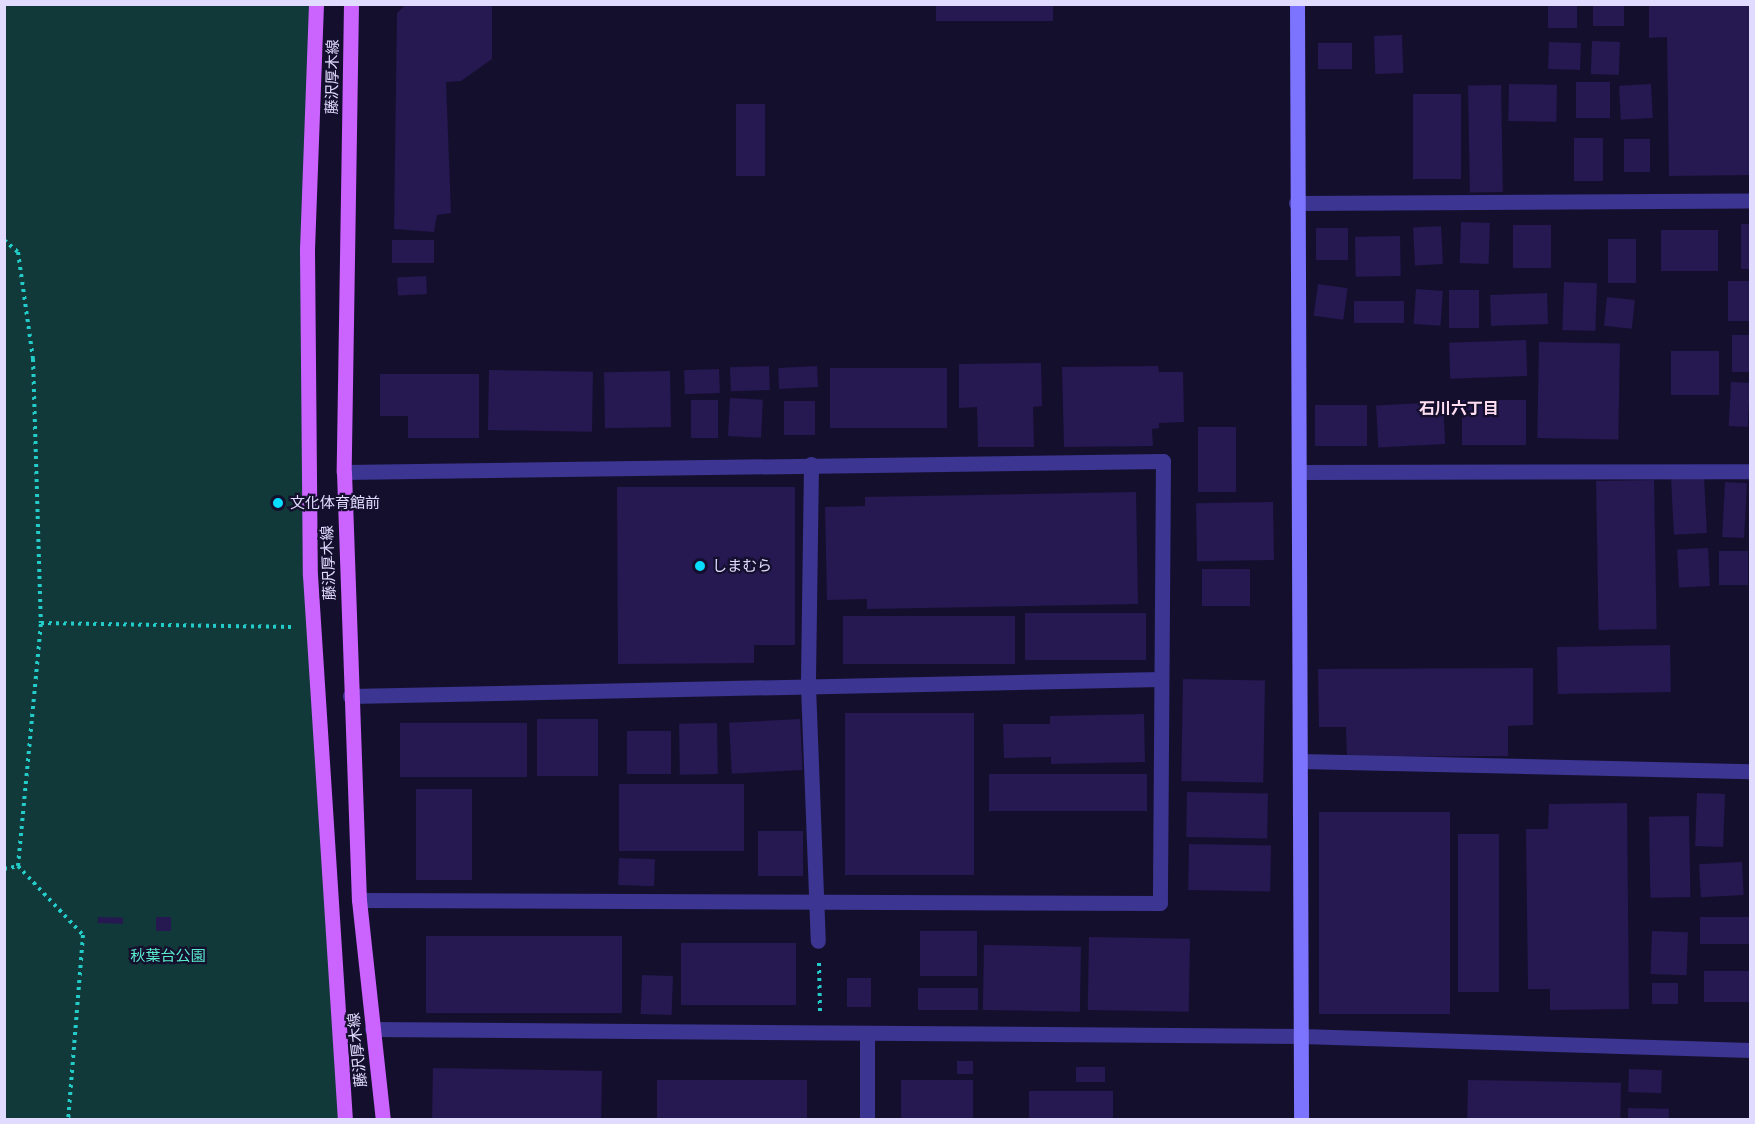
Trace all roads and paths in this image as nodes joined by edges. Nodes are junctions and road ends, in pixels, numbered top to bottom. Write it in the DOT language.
graph roads {
  1 [pos="316,4"];
  2 [pos="351,4"];
  3 [pos="1297,4"];
  4 [pos="1750,201"];
  5 [pos="1296,203"];
  6 [pos="4,240"];
  7 [pos="811,464"];
  8 [pos="1750,471"];
  9 [pos="344,472"];
  10 [pos="1300,472"];
  11 [pos="41,623"];
  12 [pos="313,627"];
  13 [pos="1161,679"];
  14 [pos="808,686"];
  15 [pos="350,696"];
  16 [pos="1300,761"];
  17 [pos="1750,771"];
  18 [pos="18,866"];
  19 [pos="4,869"];
  20 [pos="359,900"];
  21 [pos="817,902"];
  22 [pos="818,941"];
  23 [pos="372,1029"];
  24 [pos="821,1033"];
  25 [pos="867,1033"];
  26 [pos="1301,1036"];
  27 [pos="1750,1050"];
  28 [pos="68,1119"];
  29 [pos="345,1119"];
  30 [pos="383,1119"];
  31 [pos="867,1119"];
  32 [pos="1301,1119"];
  1 -- 12 [label="main road, 藤沢厚木線"];
  2 -- 9 [label="main road, 藤沢厚木線"];
  3 -- 5 [label="street"];
  4 -- 5 [label="street"];
  5 -- 10 [label="street"];
  6 -- 11 [label="path"];
  7 -- 9 [label="street"];
  7 -- 13 [label="street"];
  7 -- 14 [label="street"];
  8 -- 10 [label="street"];
  9 -- 15 [label="main road, 藤沢厚木線"];
  10 -- 16 [label="street"];
  11 -- 12 [label="path"];
  11 -- 18 [label="path"];
  12 -- 29 [label="main road, 藤沢厚木線"];
  13 -- 14 [label="street"];
  13 -- 21 [label="street"];
  14 -- 15 [label="street"];
  14 -- 21 [label="street"];
  15 -- 20 [label="main road, 藤沢厚木線"];
  16 -- 17 [label="street"];
  16 -- 26 [label="street"];
  18 -- 19 [label="path"];
  18 -- 28 [label="path"];
  20 -- 21 [label="street"];
  20 -- 23 [label="main road, 藤沢厚木線"];
  21 -- 22 [label="street"];
  22 -- 24 [label="path"];
  23 -- 24 [label="street"];
  23 -- 30 [label="main road, 藤沢厚木線"];
  24 -- 25 [label="street"];
  25 -- 26 [label="street"];
  25 -- 31 [label="street"];
  26 -- 27 [label="street"];
  26 -- 32 [label="street"];
}
